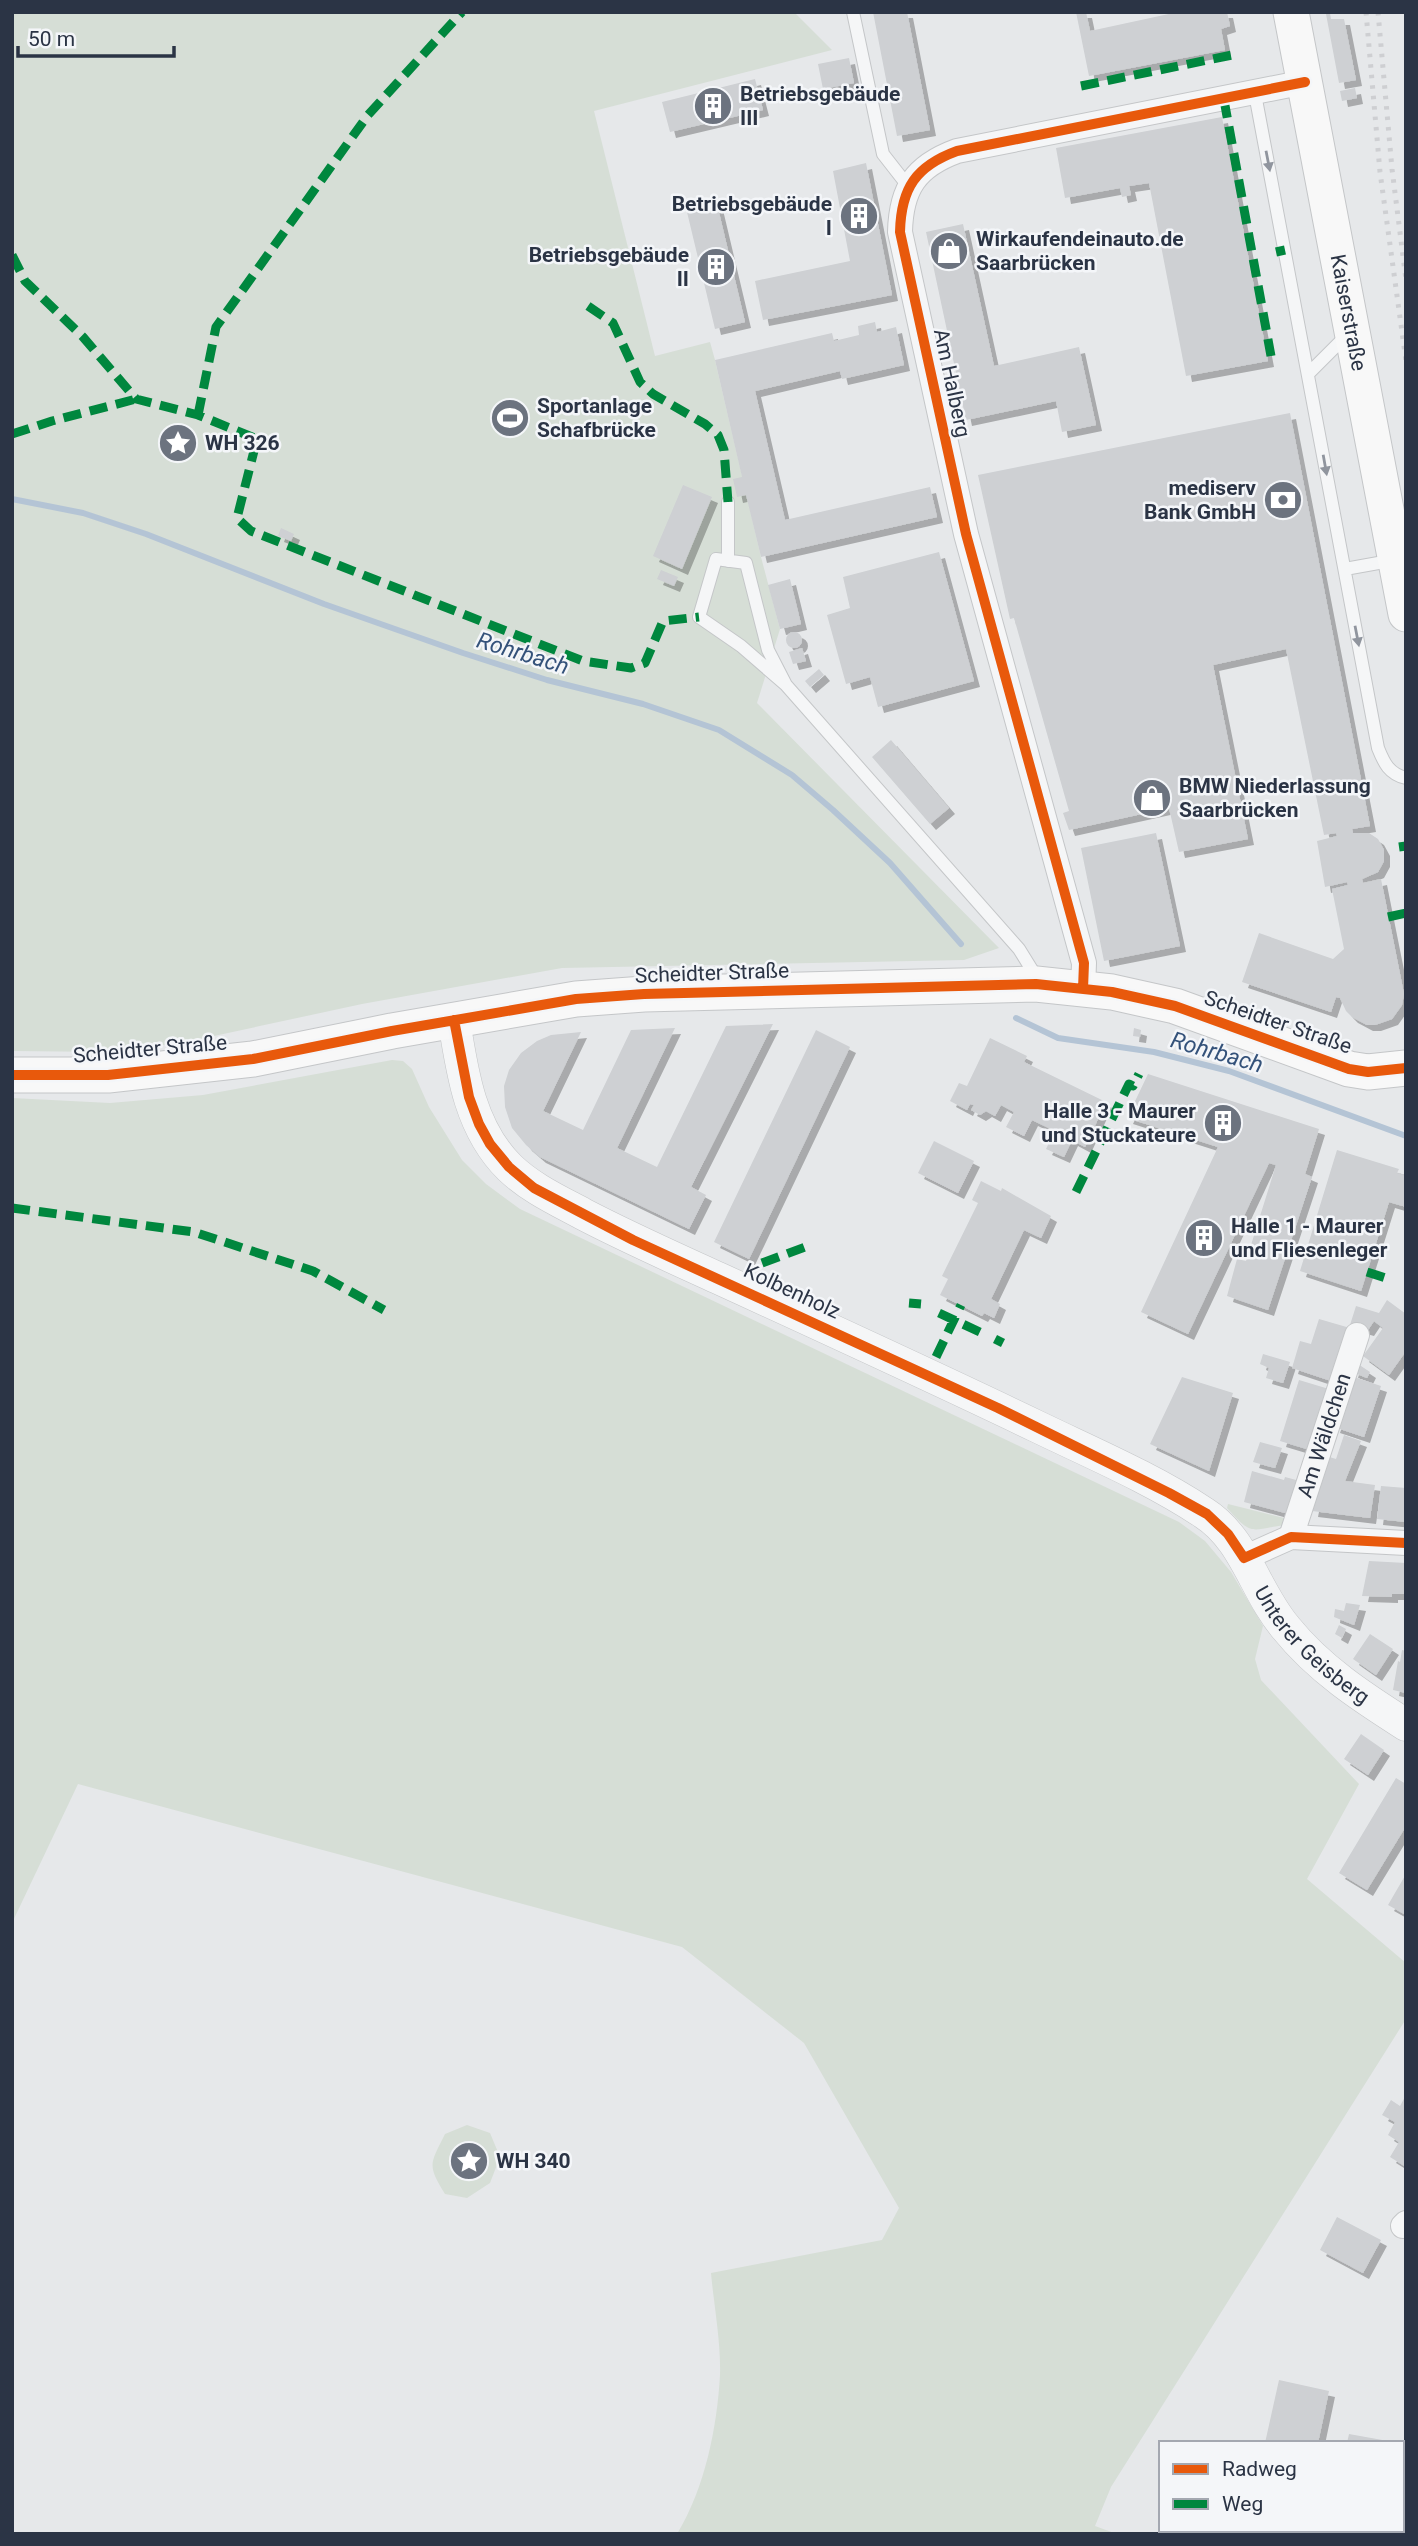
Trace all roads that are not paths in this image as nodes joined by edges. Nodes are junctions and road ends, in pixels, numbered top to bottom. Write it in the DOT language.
graph roads {
  1 [pos="853,12"];
  2 [pos="1291,12"];
  3 [pos="1304,82"];
  4 [pos="1255,94"];
  5 [pos="908,186"];
  6 [pos="1352,330"];
  7 [pos="1308,374"];
  8 [pos="728,502"];
  9 [pos="1395,560"];
  10 [pos="728,561"];
  11 [pos="1345,569"];
  12 [pos="1406,614"];
  13 [pos="786,685"];
  14 [pos="1406,778"];
  15 [pos="1036,984"];
  16 [pos="1083,989"];
  17 [pos="454,1020"];
  18 [pos="1406,1068"];
  19 [pos="12,1074"];
  20 [pos="1357,1335"];
  21 [pos="1207,1514"];
  22 [pos="1291,1537"];
  23 [pos="1406,1543"];
  24 [pos="1244,1558"];
  25 [pos="1406,1725"];
  1 -- 5 [label="lane"];
  2 -- 3 [label="main road, Kaiserstraße"];
  3 -- 4 [label="street"];
  3 -- 6 [label="main road, Kaiserstraße"];
  4 -- 5 [label="street"];
  4 -- 7 [label="lane, one-way"];
  5 -- 16 [label="street, Am Halberg"];
  6 -- 7 [label="lane"];
  6 -- 9 [label="main road, Kaiserstraße"];
  7 -- 11 [label="lane, one-way"];
  8 -- 10 [label="lane"];
  9 -- 11 [label="lane"];
  9 -- 12 [label="main road, Kaiserstraße"];
  10 -- 13 [label="lane"];
  10 -- 13 [label="lane"];
  11 -- 14 [label="lane, one-way"];
  13 -- 15 [label="lane"];
  15 -- 16 [label="main road, Scheidter Straße"];
  15 -- 17 [label="main road, Scheidter Straße"];
  16 -- 18 [label="main road, Scheidter Straße"];
  17 -- 19 [label="main road, Scheidter Straße"];
  17 -- 21 [label="street, Kolbenholz"];
  20 -- 22 [label="street, Am Wäldchen"];
  21 -- 24 [label="street, Unterer Geisberg"];
  22 -- 23 [label="street"];
  22 -- 24 [label="street"];
  24 -- 25 [label="street, Unterer Geisberg"];
}
